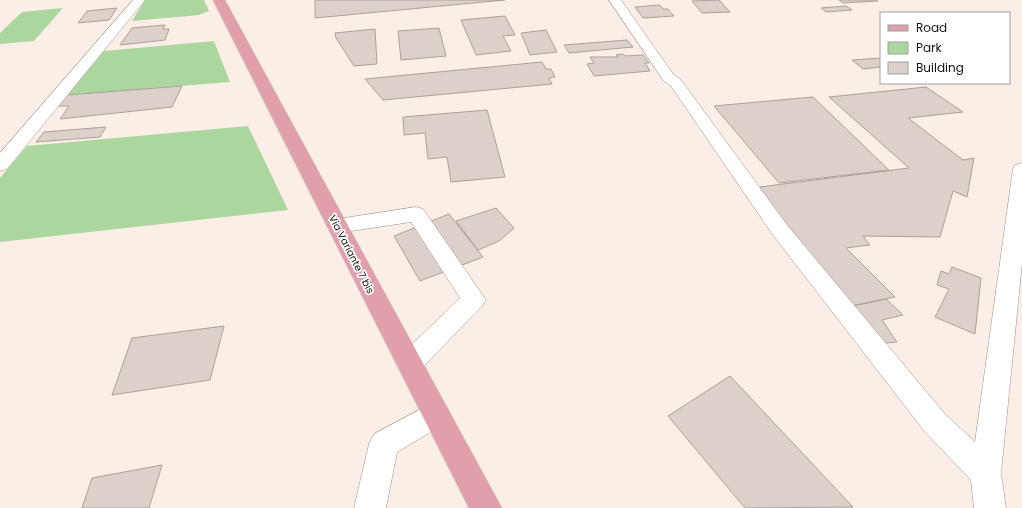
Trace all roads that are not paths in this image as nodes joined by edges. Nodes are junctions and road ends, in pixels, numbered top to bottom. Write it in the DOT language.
graph roads {
  1 [pos="139,0"];
  2 [pos="219,0"];
  3 [pos="616,0"];
  4 [pos="0,165"];
  5 [pos="1022,169"];
  6 [pos="338,226"];
  7 [pos="409,364"];
  8 [pos="436,414"];
  9 [pos="986,473"];
  10 [pos="370,508"];
  11 [pos="486,508"];
  12 [pos="990,508"];
  1 -- 4 [label="street"];
  2 -- 6 [label="main road, Via Variante 7 bis"];
  3 -- 9 [label="street"];
  5 -- 9 [label="street"];
  6 -- 7 [label="main road, Via Variante 7 bis"];
  6 -- 7 [label="street"];
  7 -- 8 [label="main road, Via Variante 7 bis"];
  8 -- 10 [label="street"];
  8 -- 11 [label="main road, Via Variante 7 bis"];
  9 -- 12 [label="street"];
}
